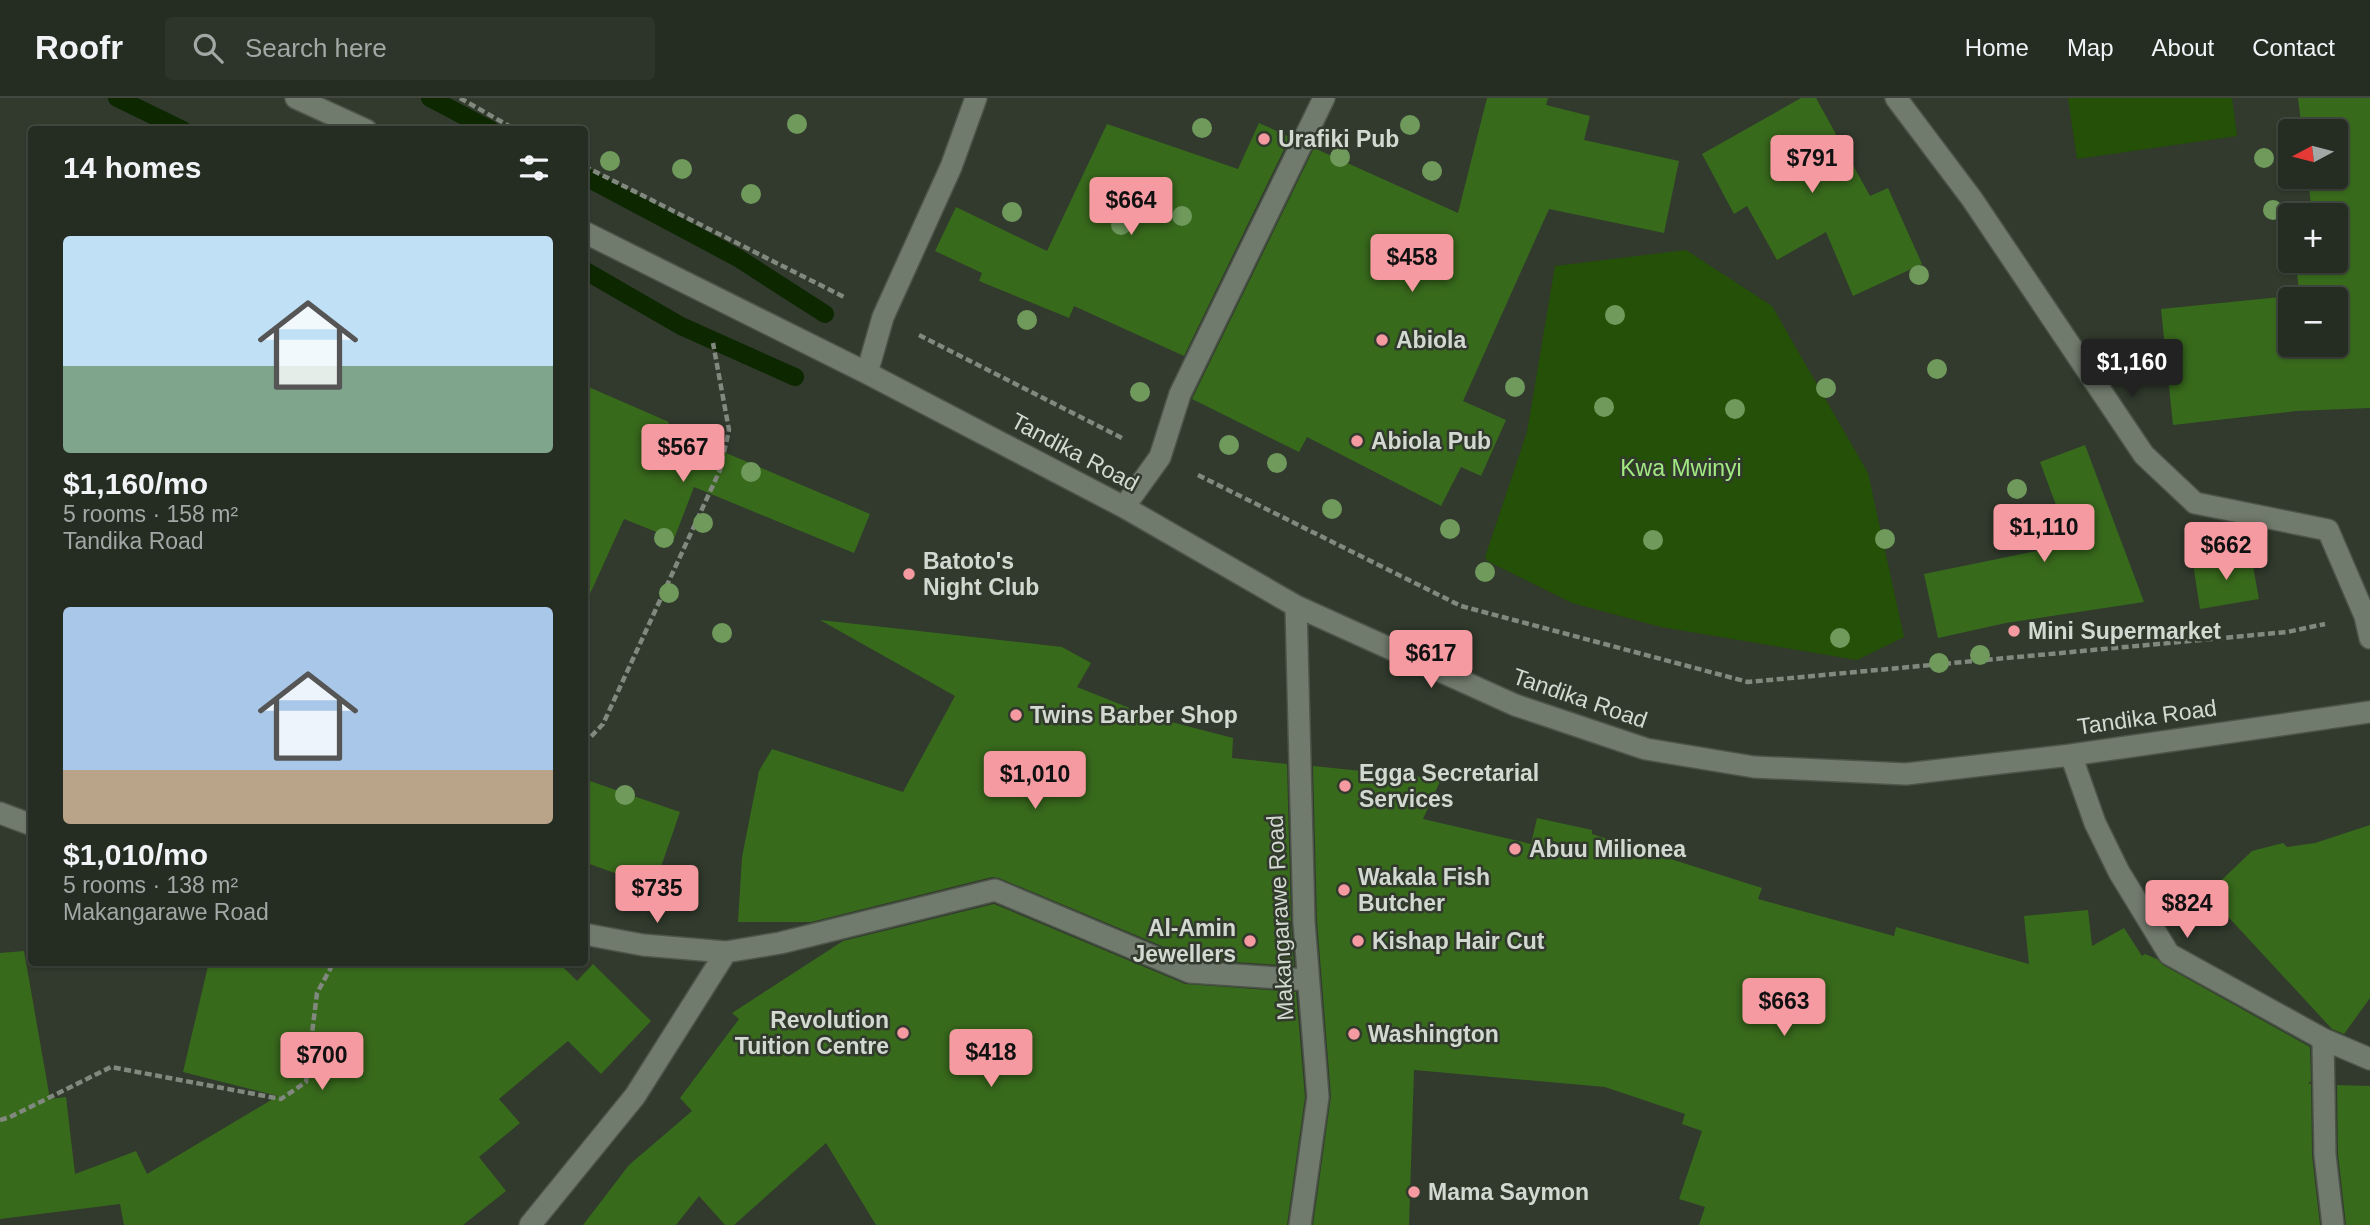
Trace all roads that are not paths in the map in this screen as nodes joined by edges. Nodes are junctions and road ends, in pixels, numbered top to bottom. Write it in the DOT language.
graph roads {
  1 [pos="296,98"];
  2 [pos="976,98"];
  3 [pos="1324,98"];
  4 [pos="1896,98"];
  5 [pos="357,126"];
  6 [pos="588,234"];
  7 [pos="867,373"];
  8 [pos="1124,507"];
  9 [pos="1296,606"];
  10 [pos="2370,638"];
  11 [pos="2370,712"];
  12 [pos="2071,755"];
  13 [pos="0,813"];
  14 [pos="28,824"];
  15 [pos="588,935"];
  16 [pos="726,952"];
  17 [pos="1308,980"];
  18 [pos="2323,1039"];
  19 [pos="2370,1059"];
  20 [pos="530,1225"];
  21 [pos="1300,1225"];
  22 [pos="2333,1225"];
  1 -- 5 [label="street"];
  2 -- 7 [label="street"];
  3 -- 8 [label="street"];
  4 -- 10 [label="street"];
  6 -- 7 [label="street, Tandika Road"];
  7 -- 8 [label="street, Tandika Road"];
  8 -- 9 [label="street, Tandika Road"];
  9 -- 12 [label="street, Tandika Road"];
  9 -- 17 [label="street, Makangarawe Road"];
  11 -- 12 [label="street, Tandika Road"];
  12 -- 18 [label="street"];
  13 -- 14 [label="street"];
  15 -- 16 [label="street"];
  16 -- 17 [label="street"];
  16 -- 20 [label="street"];
  17 -- 21 [label="street, Makangarawe Road"];
  18 -- 19 [label="street"];
  18 -- 22 [label="street"];
}
